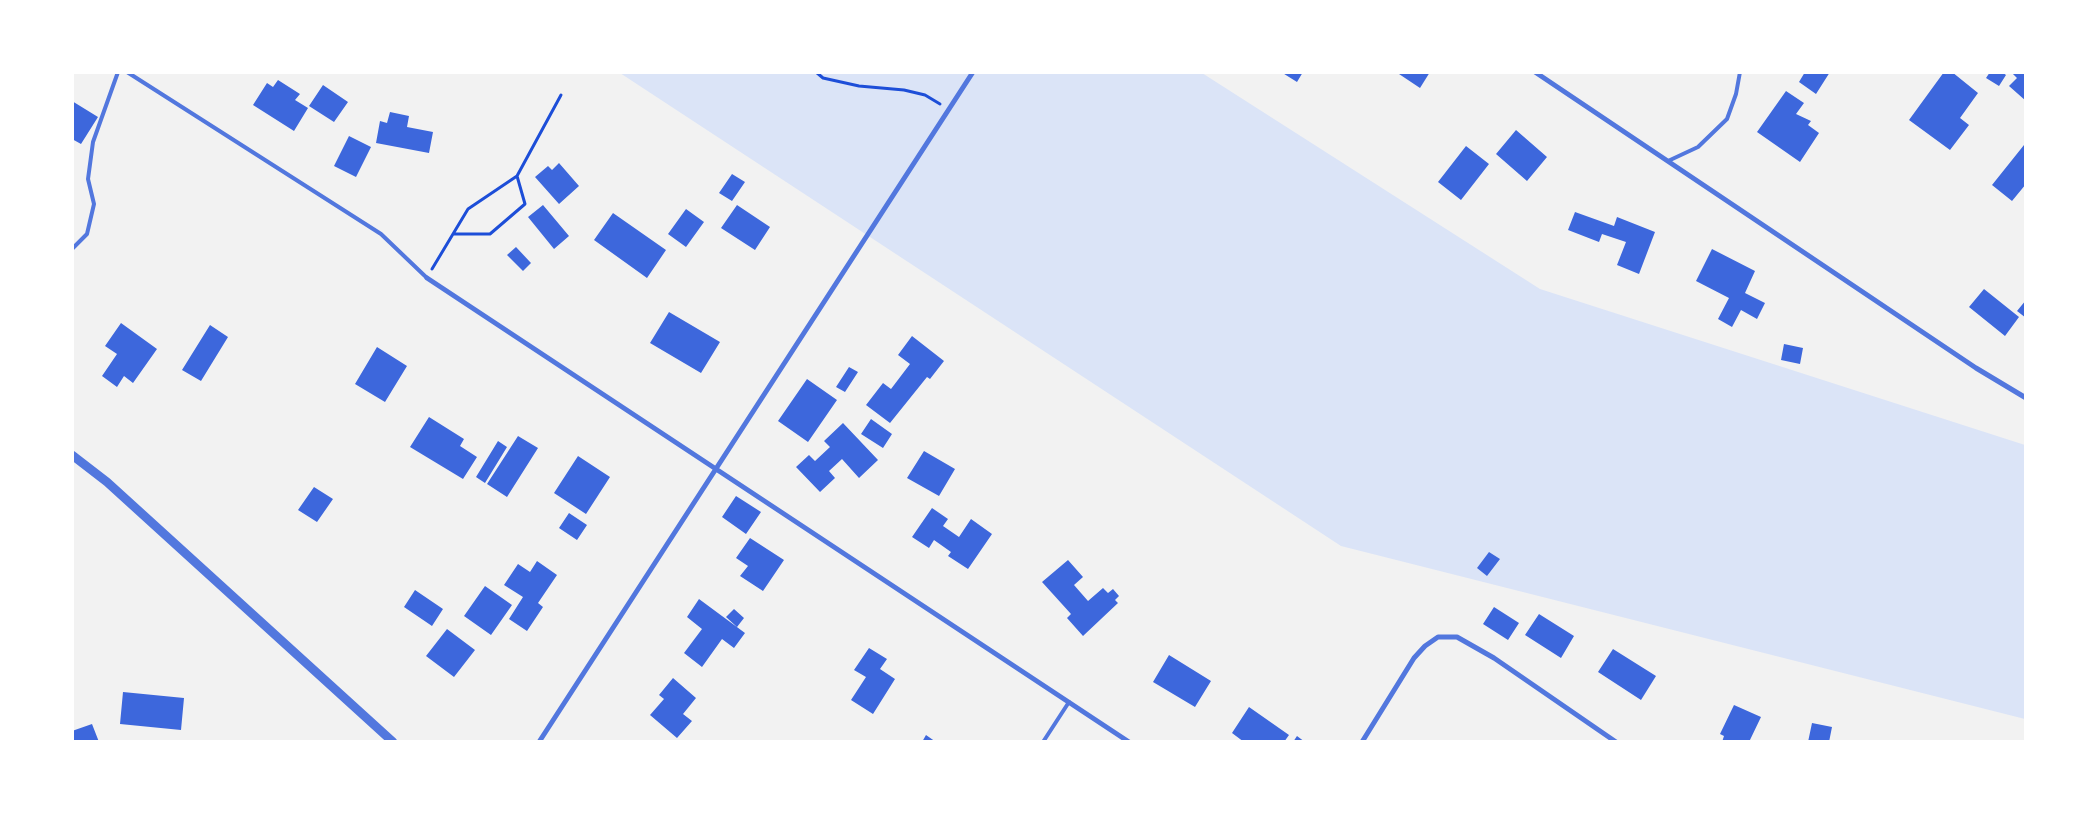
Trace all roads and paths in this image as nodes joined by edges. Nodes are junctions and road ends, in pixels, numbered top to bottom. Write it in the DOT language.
graph roads {
  1 [pos="118,72"];
  2 [pos="127,72"];
  3 [pos="816,72"];
  4 [pos="973,72"];
  5 [pos="1535,72"];
  6 [pos="1740,72"];
  7 [pos="561,95"];
  8 [pos="949,110"];
  9 [pos="1668,161"];
  10 [pos="517,176"];
  11 [pos="452,234"];
  12 [pos="72,249"];
  13 [pos="427,278"];
  14 [pos="2026,398"];
  15 [pos="72,455"];
  16 [pos="714,470"];
  17 [pos="1069,702"];
  18 [pos="393,742"];
  19 [pos="539,742"];
  20 [pos="1043,742"];
  21 [pos="1129,742"];
  22 [pos="1362,742"];
  23 [pos="1616,742"];
  1 -- 12 [label="lane"];
  2 -- 13 [label="lane"];
  3 -- 8 [label="path"];
  4 -- 8 [label="street"];
  5 -- 9 [label="street"];
  6 -- 9 [label="lane"];
  7 -- 10 [label="path"];
  8 -- 16 [label="street"];
  9 -- 14 [label="street"];
  10 -- 11 [label="path"];
  10 -- 11 [label="path"];
  11 -- 13 [label="path"];
  13 -- 16 [label="street"];
  15 -- 18 [label="street"];
  16 -- 17 [label="street"];
  16 -- 19 [label="street"];
  17 -- 20 [label="lane"];
  17 -- 21 [label="street"];
  22 -- 23 [label="street"];
}
